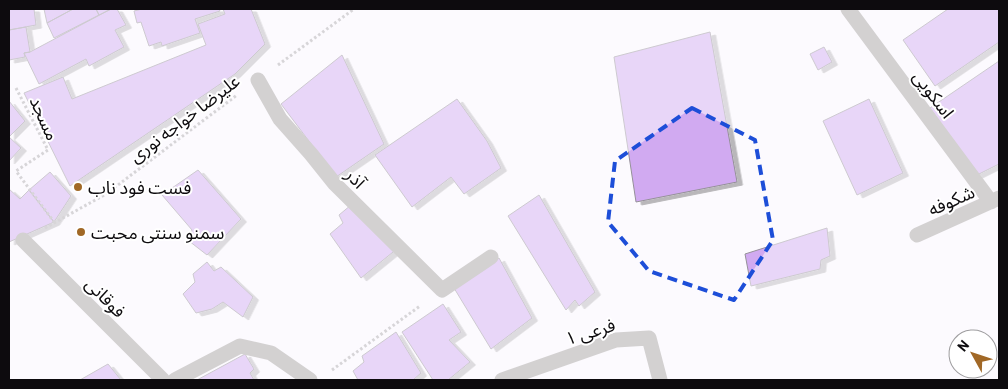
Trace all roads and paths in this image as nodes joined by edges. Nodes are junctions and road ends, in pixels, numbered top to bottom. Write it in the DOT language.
graph roads {
  1 [pos="344,9"];
  2 [pos="354,9"];
  3 [pos="848,9"];
  4 [pos="347,14"];
  5 [pos="258,80"];
  6 [pos="16,88"];
  7 [pos="995,200"];
  8 [pos="54,222"];
  9 [pos="917,235"];
  10 [pos="23,240"];
  11 [pos="491,257"];
  12 [pos="442,290"];
  13 [pos="325,375"];
  14 [pos="163,380"];
  15 [pos="174,380"];
  16 [pos="310,380"];
  17 [pos="502,380"];
  18 [pos="660,380"];
  1 -- 4 [label="path"];
  2 -- 4 [label="path, علیرضا خواجه نوری"];
  3 -- 7 [label="street, اسکویی"];
  4 -- 5 [label="path, علیرضا خواجه نوری"];
  5 -- 8 [label="path, علیرضا خواجه نوری"];
  5 -- 12 [label="street, آذر"];
  6 -- 8 [label="path, مسجد"];
  7 -- 9 [label="street, شکوفه"];
  8 -- 10 [label="path, علیرضا خواجه نوری"];
  10 -- 14 [label="street, فوقانی"];
  11 -- 12 [label="street"];
  12 -- 13 [label="path"];
  15 -- 16 [label="street"];
  17 -- 18 [label="street, فرعی ۱"];
}
